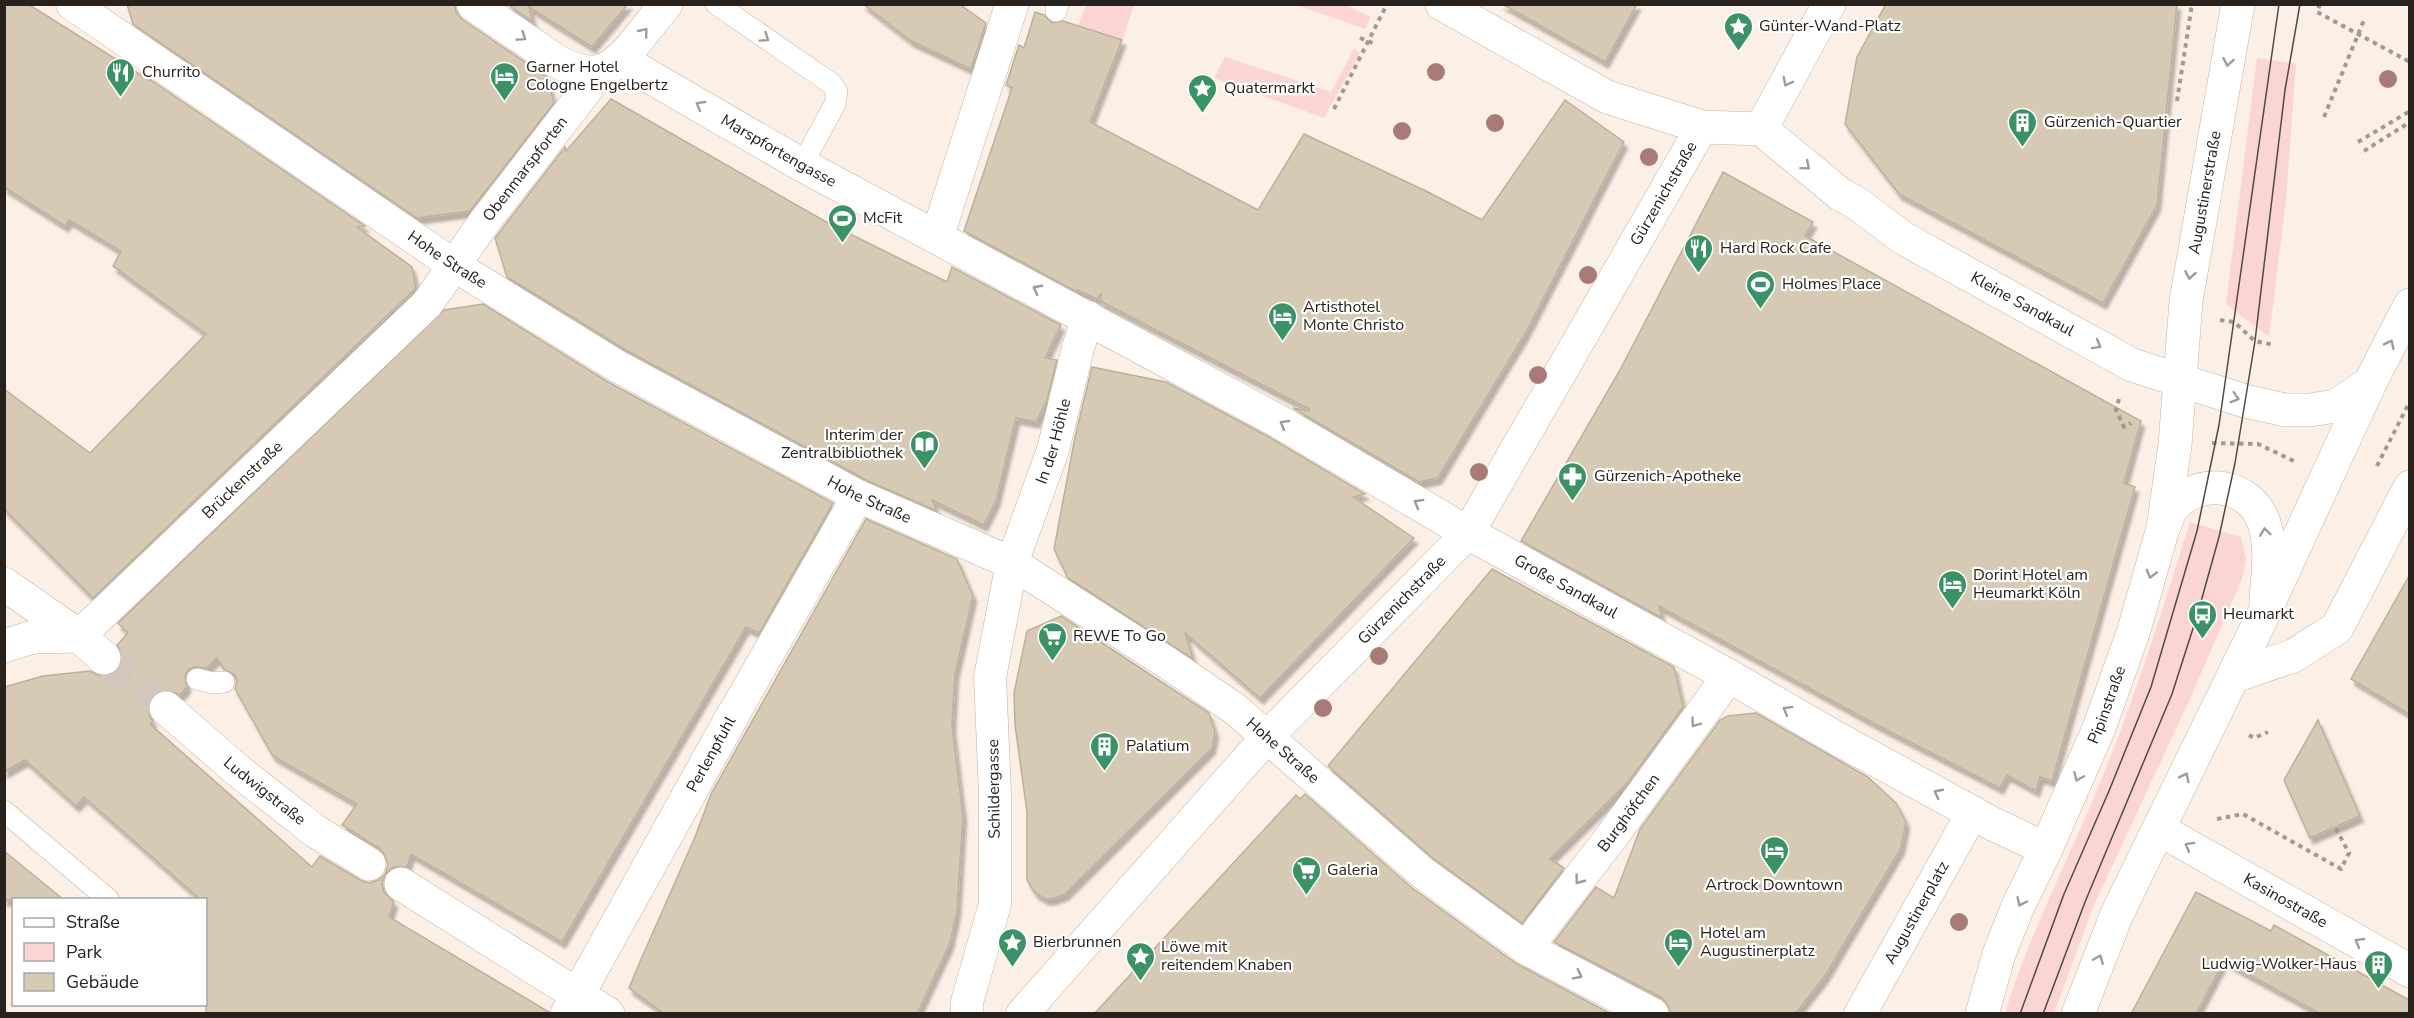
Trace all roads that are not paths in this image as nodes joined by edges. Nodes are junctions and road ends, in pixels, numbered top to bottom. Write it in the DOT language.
graph roads {
  1 [pos="473,4"];
  2 [pos="666,4"];
  3 [pos="717,4"];
  4 [pos="1012,4"];
  5 [pos="1442,4"];
  6 [pos="1829,4"];
  7 [pos="2238,4"];
  8 [pos="83,7"];
  9 [pos="607,66"];
  10 [pos="1702,127"];
  11 [pos="1761,129"];
  12 [pos="802,165"];
  13 [pos="937,237"];
  14 [pos="455,266"];
  15 [pos="2409,305"];
  16 [pos="1088,317"];
  17 [pos="2179,381"];
  18 [pos="2370,383"];
  19 [pos="2409,487"];
  20 [pos="858,496"];
  21 [pos="2163,528"];
  22 [pos="1468,533"];
  23 [pos="1012,564"];
  24 [pos="4,584"];
  25 [pos="2265,611"];
  26 [pos="79,636"];
  27 [pos="4,646"];
  28 [pos="104,658"];
  29 [pos="1729,676"];
  30 [pos="2234,676"];
  31 [pos="197,679"];
  32 [pos="224,682"];
  33 [pos="166,708"];
  34 [pos="733,715"];
  35 [pos="1267,737"];
  36 [pos="4,810"];
  37 [pos="1983,825"];
  38 [pos="2160,830"];
  39 [pos="2046,849"];
  40 [pos="369,864"];
  41 [pos="401,884"];
  42 [pos="107,898"];
  43 [pos="1526,948"];
  44 [pos="2409,971"];
  45 [pos="573,1004"];
  46 [pos="608,1014"];
  47 [pos="967,1014"];
  48 [pos="1022,1014"];
  49 [pos="1652,1014"];
  50 [pos="1860,1014"];
  51 [pos="1982,1014"];
  52 [pos="2078,1014"];
  1 -- 9 [label="street, Marspfortengasse, one-way"];
  9 -- 2 [label="street, Obenmarspforten, one-way"];
  3 -- 12 [label="lane, one-way"];
  4 -- 13 [label="street"];
  5 -- 10 [label="street"];
  6 -- 11 [label="street, one-way"];
  7 -- 17 [label="street, Augustinerstraße, one-way"];
  8 -- 14 [label="street, Hohe Straße"];
  12 -- 9 [label="street, Marspfortengasse, one-way"];
  9 -- 14 [label="street, Obenmarspforten"];
  10 -- 11 [label="street"];
  10 -- 22 [label="street, Gürzenichstraße"];
  11 -- 17 [label="street, Kleine Sandkaul, one-way"];
  12 -- 13 [label="street, Marspfortengasse"];
  16 -- 13 [label="street, Marspfortengasse, one-way"];
  14 -- 20 [label="street, Hohe Straße"];
  14 -- 26 [label="street, Brückenstraße"];
  18 -- 15 [label="street, one-way"];
  22 -- 16 [label="street, Große Sandkaul, one-way"];
  16 -- 23 [label="street, In der Höhle"];
  17 -- 18 [label="street, Kleine Sandkaul, one-way"];
  17 -- 21 [label="street, Pipinstraße"];
  18 -- 25 [label="street"];
  19 -- 30 [label="street"];
  20 -- 23 [label="street, Hohe Straße"];
  20 -- 34 [label="street, Perlenpfuhl"];
  25 -- 21 [label="street, one-way"];
  21 -- 39 [label="street, Pipinstraße, one-way"];
  22 -- 29 [label="street, Große Sandkaul"];
  22 -- 35 [label="street, Gürzenichstraße"];
  23 -- 35 [label="street, Hohe Straße"];
  23 -- 47 [label="street, Schildergasse"];
  24 -- 26 [label="street"];
  25 -- 30 [label="street"];
  26 -- 27 [label="street"];
  26 -- 28 [label="street"];
  37 -- 29 [label="street, Große Sandkaul, one-way"];
  29 -- 43 [label="street, Burghöfchen, one-way"];
  38 -- 30 [label="street, one-way"];
  31 -- 32 [label="lane"];
  33 -- 40 [label="street, Ludwigstraße"];
  34 -- 45 [label="street, Perlenpfuhl"];
  35 -- 43 [label="street, Hohe Straße"];
  35 -- 48 [label="street, Gürzenichstraße"];
  36 -- 42 [label="lane"];
  37 -- 39 [label="street, Große Sandkaul"];
  37 -- 50 [label="street, Augustinerplatz"];
  44 -- 38 [label="street, Kasinostraße, one-way"];
  52 -- 38 [label="street, one-way"];
  39 -- 51 [label="street, Pipinstraße, one-way"];
  41 -- 45 [label="street"];
  43 -- 49 [label="street, Hohe Straße, one-way"];
  45 -- 46 [label="street"];
}
